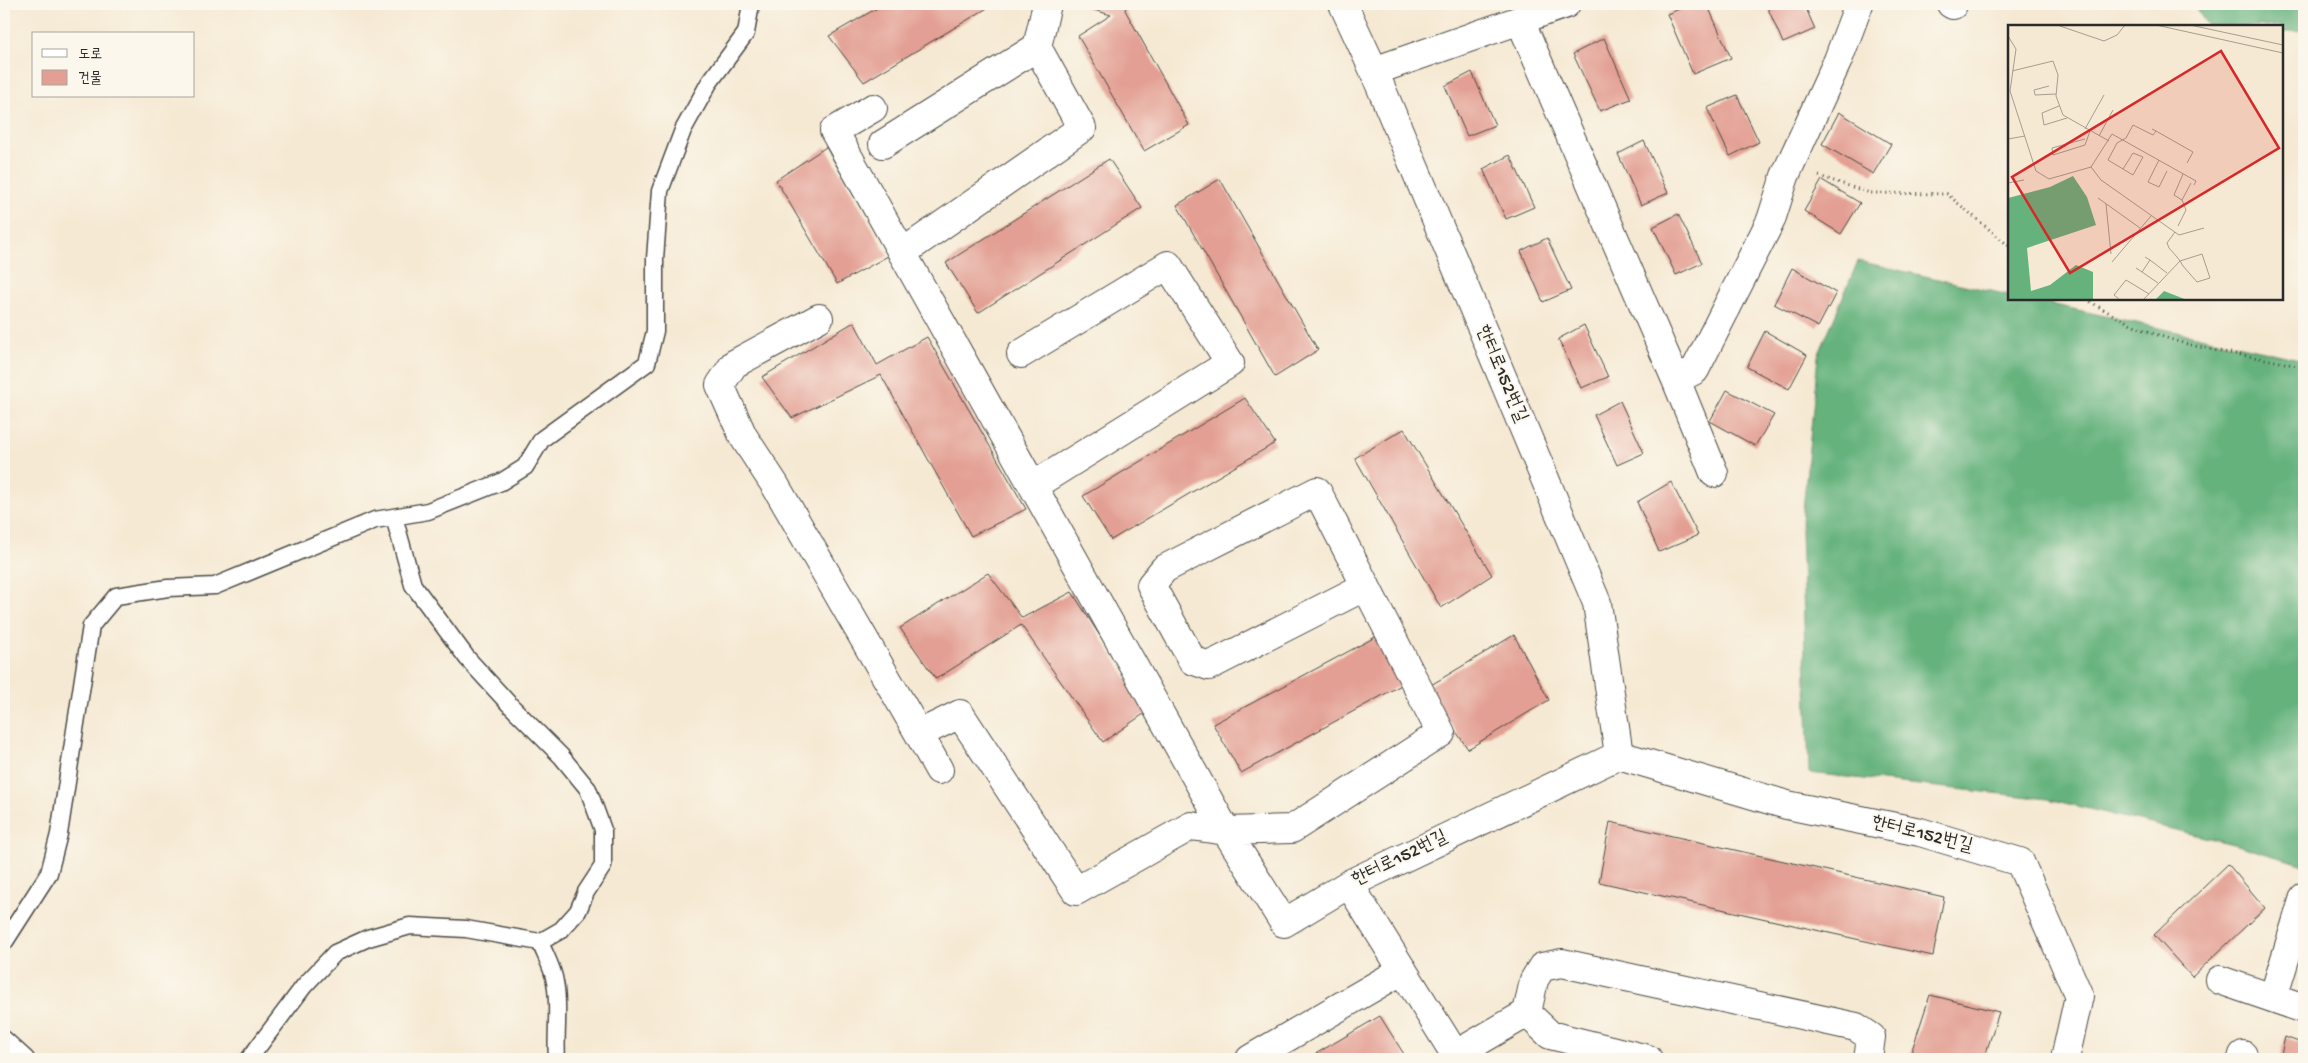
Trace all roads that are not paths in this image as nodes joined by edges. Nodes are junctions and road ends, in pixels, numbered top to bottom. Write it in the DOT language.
graph roads {
  1 [pos="751,4"];
  2 [pos="1047,4"];
  3 [pos="1343,4"];
  4 [pos="1566,4"];
  5 [pos="1859,4"];
  6 [pos="1520,20"];
  7 [pos="1037,47"];
  8 [pos="1374,71"];
  9 [pos="873,108"];
  10 [pos="883,144"];
  11 [pos="902,253"];
  12 [pos="820,318"];
  13 [pos="1021,354"];
  14 [pos="1676,380"];
  15 [pos="1714,473"];
  16 [pos="1033,486"];
  17 [pos="394,517"];
  18 [pos="1366,586"];
  19 [pos="919,734"];
  20 [pos="1619,755"];
  21 [pos="939,770"];
  22 [pos="1226,831"];
  23 [pos="1349,884"];
  24 [pos="2304,896"];
  25 [pos="540,942"];
  26 [pos="4,943"];
  27 [pos="1403,970"];
  28 [pos="2220,980"];
  29 [pos="2272,998"];
  30 [pos="2304,1009"];
  31 [pos="1527,1013"];
  32 [pos="4,1039"];
  33 [pos="1456,1057"];
  34 [pos="26,1059"];
  35 [pos="249,1059"];
  36 [pos="557,1059"];
  37 [pos="1250,1059"];
  38 [pos="1648,1059"];
  39 [pos="1868,1059"];
  40 [pos="2065,1059"];
  1 -- 17 [label="lane"];
  2 -- 7 [label="street"];
  3 -- 8 [label="street, 한터로152번길"];
  4 -- 6 [label="street"];
  5 -- 14 [label="street"];
  6 -- 8 [label="street"];
  6 -- 14 [label="street"];
  7 -- 10 [label="street"];
  7 -- 11 [label="street"];
  8 -- 20 [label="street, 한터로152번길"];
  9 -- 11 [label="street"];
  11 -- 16 [label="street"];
  12 -- 19 [label="street"];
  13 -- 16 [label="street"];
  14 -- 15 [label="street"];
  16 -- 22 [label="street"];
  17 -- 25 [label="lane"];
  17 -- 26 [label="lane"];
  18 -- 18 [label="street"];
  18 -- 22 [label="street"];
  19 -- 21 [label="street"];
  19 -- 22 [label="street"];
  20 -- 23 [label="street, 한터로152번길"];
  20 -- 40 [label="street, 한터로152번길"];
  22 -- 23 [label="street, 한터로152번길"];
  23 -- 27 [label="street"];
  24 -- 29 [label="street"];
  25 -- 35 [label="lane"];
  25 -- 36 [label="lane"];
  27 -- 33 [label="street"];
  27 -- 37 [label="street"];
  28 -- 29 [label="street"];
  29 -- 30 [label="street"];
  31 -- 33 [label="street"];
  31 -- 38 [label="street"];
  31 -- 39 [label="street"];
  32 -- 34 [label="lane"];
}
